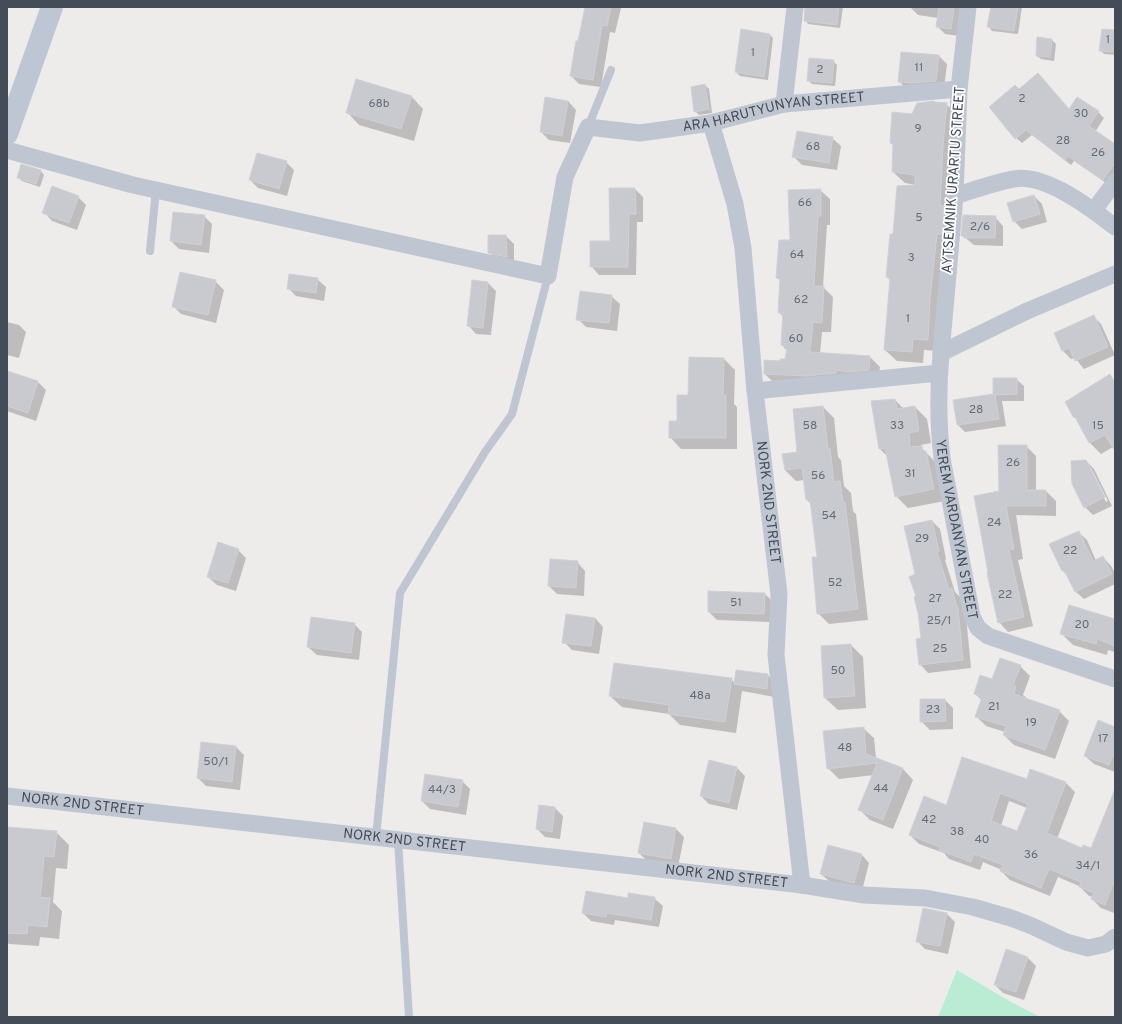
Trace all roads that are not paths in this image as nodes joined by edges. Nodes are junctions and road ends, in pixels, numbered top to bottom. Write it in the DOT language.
graph roads {
  1 [pos="52,7"];
  2 [pos="794,7"];
  3 [pos="968,7"];
  4 [pos="611,70"];
  5 [pos="959,89"];
  6 [pos="784,104"];
  7 [pos="711,123"];
  8 [pos="588,127"];
  9 [pos="7,134"];
  10 [pos="7,150"];
  11 [pos="1115,182"];
  12 [pos="156,190"];
  13 [pos="955,196"];
  14 [pos="1094,210"];
  15 [pos="1115,227"];
  16 [pos="150,251"];
  17 [pos="1115,274"];
  18 [pos="548,276"];
  19 [pos="941,354"];
  20 [pos="939,373"];
  21 [pos="755,392"];
  22 [pos="1115,679"];
  23 [pos="7,796"];
  24 [pos="376,837"];
  25 [pos="398,840"];
  26 [pos="802,885"];
  27 [pos="1115,936"];
  28 [pos="409,1017"];
  1 -- 9 [label="main road"];
  2 -- 6 [label="street"];
  3 -- 5 [label="street, AYTSEMNIK URARTU STREET"];
  4 -- 8 [label="lane"];
  5 -- 6 [label="street, ARA HARUTYUNYAN STREET"];
  5 -- 13 [label="street, AYTSEMNIK URARTU STREET"];
  6 -- 7 [label="street, ARA HARUTYUNYAN STREET"];
  7 -- 8 [label="street, ARA HARUTYUNYAN STREET"];
  7 -- 21 [label="street, NORK 2ND STREET"];
  8 -- 18 [label="street"];
  10 -- 12 [label="street"];
  11 -- 14 [label="street"];
  12 -- 16 [label="lane"];
  12 -- 18 [label="street"];
  13 -- 14 [label="street"];
  13 -- 19 [label="street, AYTSEMNIK URARTU STREET"];
  14 -- 15 [label="street"];
  17 -- 19 [label="street"];
  18 -- 24 [label="lane"];
  19 -- 20 [label="street, YEREM VARDANYAN STREET"];
  20 -- 21 [label="street"];
  20 -- 22 [label="street, YEREM VARDANYAN STREET"];
  21 -- 26 [label="street, NORK 2ND STREET"];
  23 -- 24 [label="street, NORK 2ND STREET"];
  24 -- 25 [label="street, NORK 2ND STREET"];
  25 -- 26 [label="street, NORK 2ND STREET"];
  25 -- 28 [label="lane"];
  26 -- 27 [label="street, NORK 2ND STREET"];
}
